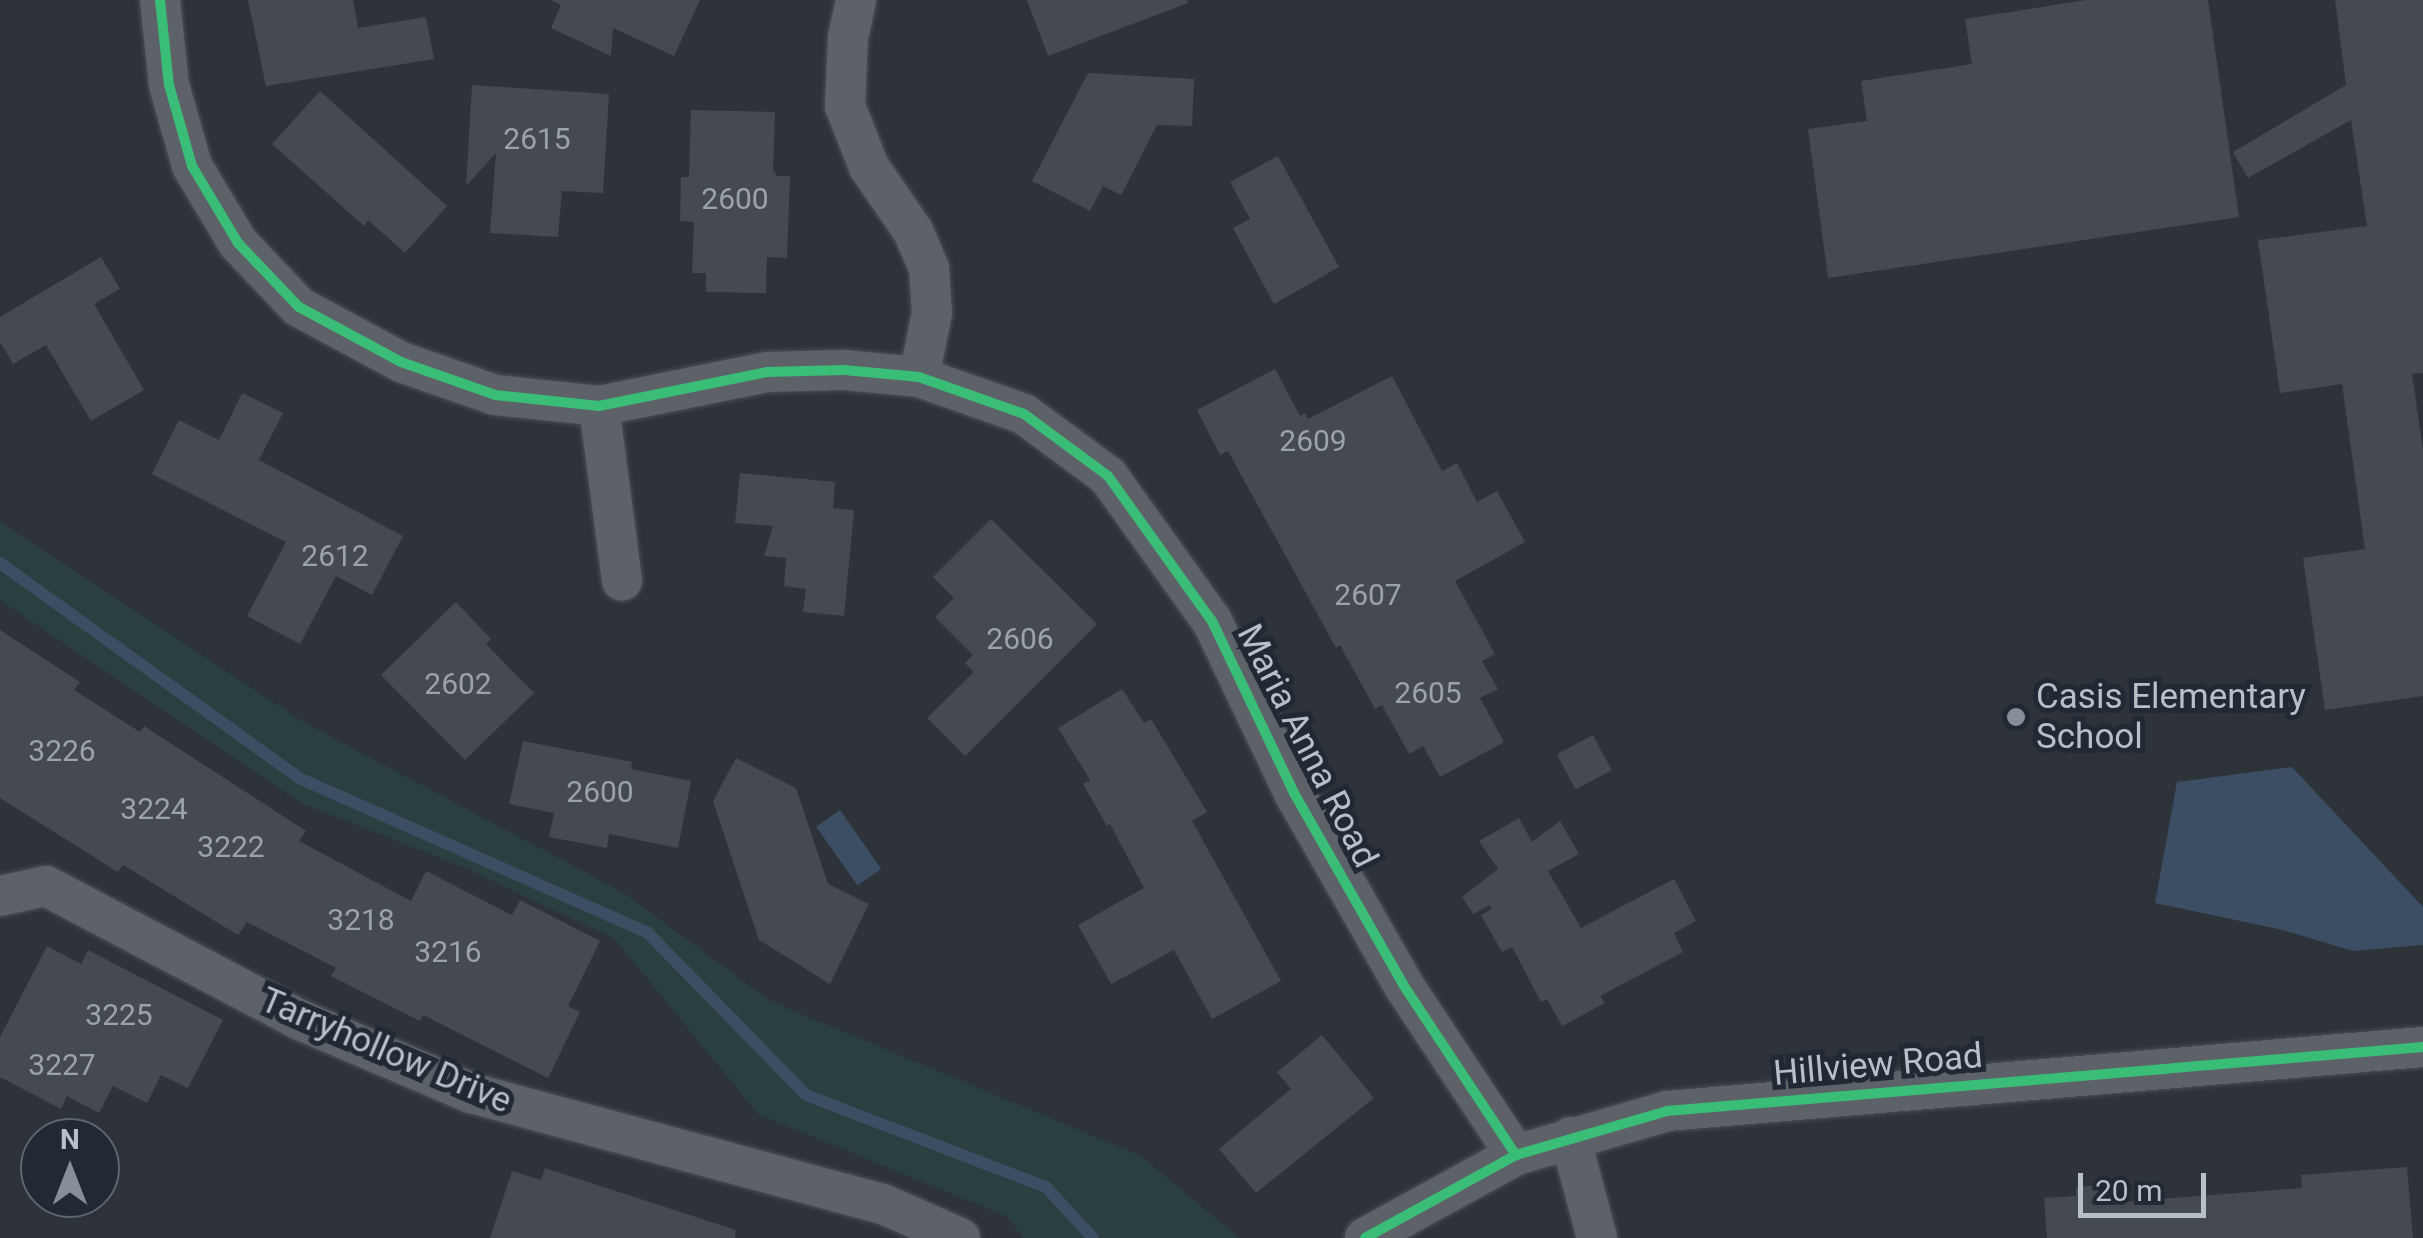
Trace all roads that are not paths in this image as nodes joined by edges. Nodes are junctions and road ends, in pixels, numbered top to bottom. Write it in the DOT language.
graph roads {
  1 [pos="160,0"];
  2 [pos="856,0"];
  3 [pos="919,376"];
  4 [pos="599,406"];
  5 [pos="622,580"];
  6 [pos="0,896"];
  7 [pos="2423,1047"];
  8 [pos="1570,1138"];
  9 [pos="1516,1155"];
  10 [pos="960,1238"];
  11 [pos="1365,1238"];
  12 [pos="1596,1238"];
  1 -- 4 [label="street, Maria Anna Road"];
  2 -- 3 [label="street"];
  3 -- 4 [label="street, Maria Anna Road"];
  3 -- 9 [label="street, Maria Anna Road"];
  4 -- 5 [label="street"];
  6 -- 10 [label="street, Tarryhollow Drive"];
  7 -- 8 [label="street, Hillview Road"];
  8 -- 9 [label="street, Hillview Road"];
  8 -- 12 [label="street"];
  9 -- 11 [label="street, Hillview Road"];
}
